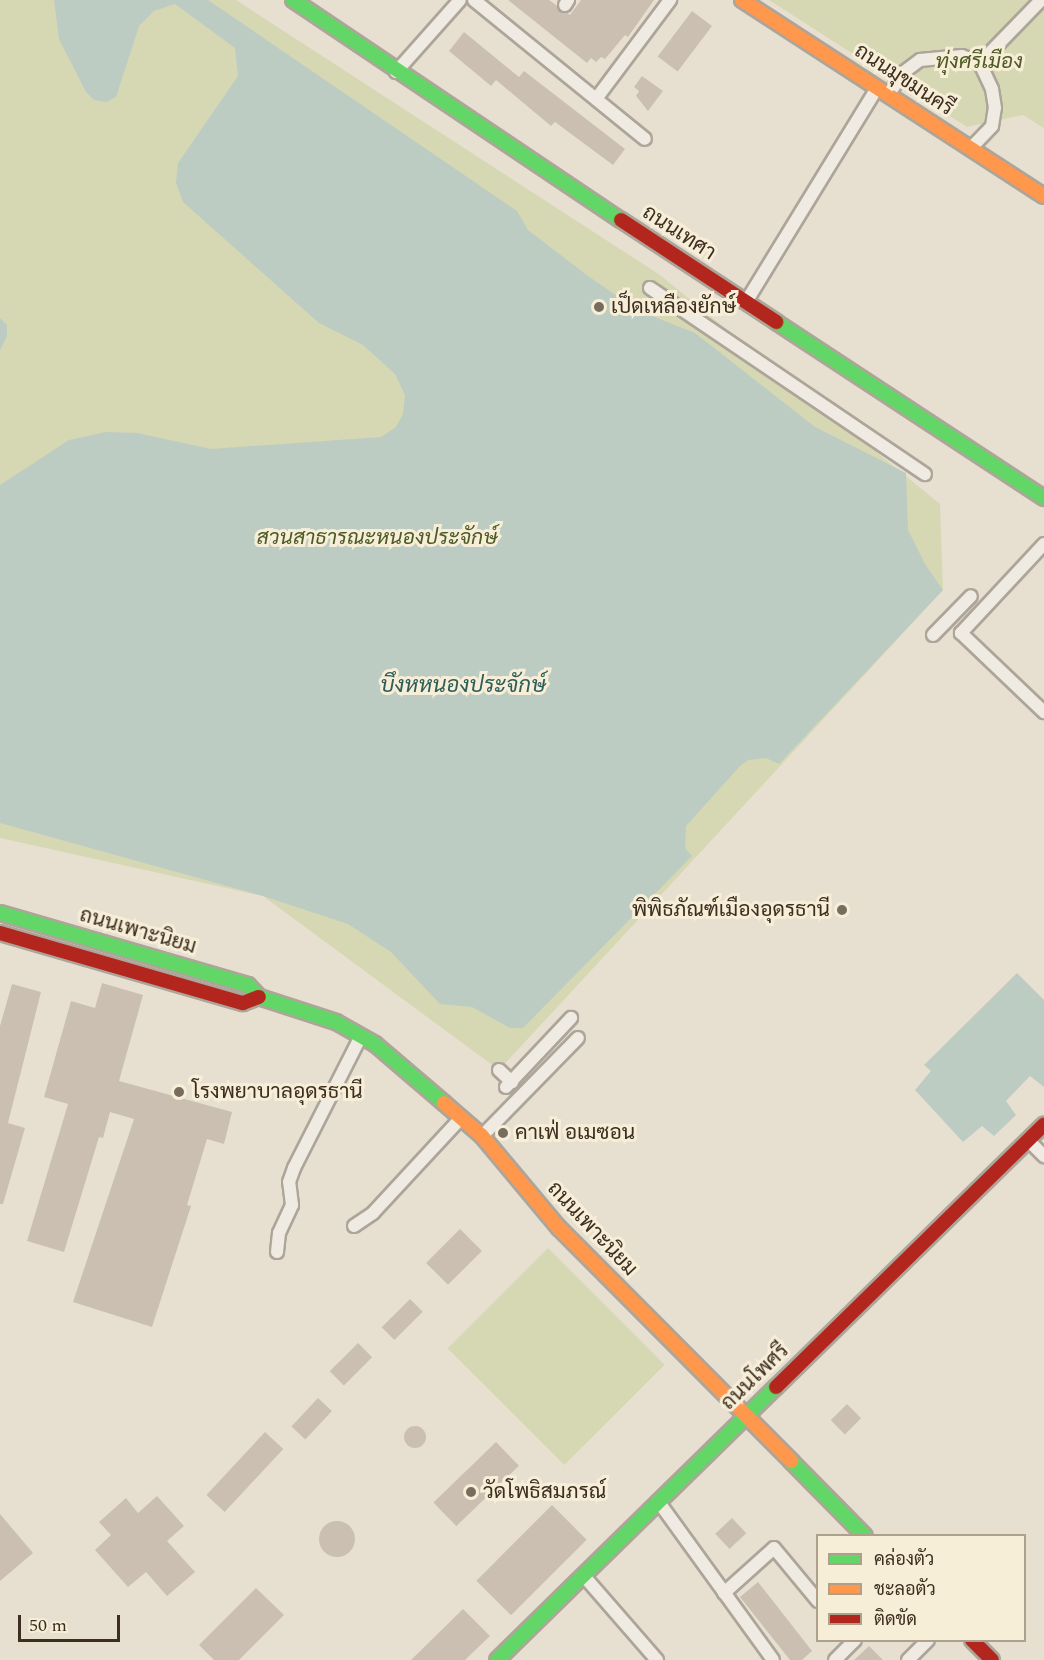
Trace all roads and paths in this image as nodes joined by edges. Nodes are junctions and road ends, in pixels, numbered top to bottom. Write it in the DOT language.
graph roads {
  1 [pos="293,0"];
  2 [pos="460,0"];
  3 [pos="474,0"];
  4 [pos="670,0"];
  5 [pos="742,0"];
  6 [pos="1041,0"];
  7 [pos="980,63"];
  8 [pos="396,72"];
  9 [pos="883,91"];
  10 [pos="596,99"];
  11 [pos="645,139"];
  12 [pos="971,148"];
  13 [pos="1044,196"];
  14 [pos="650,288"];
  15 [pos="746,302"];
  16 [pos="925,474"];
  17 [pos="1044,498"];
  18 [pos="1044,544"];
  19 [pos="971,596"];
  20 [pos="933,635"];
  21 [pos="1044,712"];
  22 [pos="0,913"];
  23 [pos="0,933"];
  24 [pos="259,997"];
  25 [pos="571,1018"];
  26 [pos="361,1036"];
  27 [pos="578,1038"];
  28 [pos="499,1070"];
  29 [pos="461,1118"];
  30 [pos="1044,1125"];
  31 [pos="482,1136"];
  32 [pos="1028,1140"];
  33 [pos="1044,1156"];
  34 [pos="354,1226"];
  35 [pos="277,1252"];
  36 [pos="745,1416"];
  37 [pos="658,1501"];
  38 [pos="863,1534"];
  39 [pos="583,1575"];
  40 [pos="724,1593"];
  41 [pos="816,1599"];
  42 [pos="852,1642"];
  43 [pos="927,1642"];
  44 [pos="973,1642"];
  45 [pos="497,1660"];
  46 [pos="657,1660"];
  47 [pos="772,1660"];
  48 [pos="835,1660"];
  49 [pos="908,1660"];
  50 [pos="992,1660"];
  1 -- 8 [label="street, ถนนเทศา"];
  2 -- 8 [label="street"];
  3 -- 10 [label="street"];
  4 -- 10 [label="street"];
  5 -- 9 [label="street, ถนนมุขมนครี"];
  6 -- 7 [label="street"];
  7 -- 9 [label="street"];
  7 -- 12 [label="street"];
  8 -- 15 [label="street, ถนนเทศา"];
  9 -- 12 [label="street, ถนนมุขมนครี"];
  9 -- 15 [label="street"];
  10 -- 11 [label="street"];
  12 -- 13 [label="street, ถนนมุขมนครี"];
  14 -- 16 [label="street"];
  15 -- 17 [label="street, ถนนเทศา"];
  18 -- 21 [label="street"];
  19 -- 20 [label="street"];
  22 -- 24 [label="street, ถนนเพาะนิยม"];
  23 -- 24 [label="street, ถนนเพาะนิยม"];
  24 -- 26 [label="street, ถนนเพาะนิยม"];
  25 -- 28 [label="street"];
  26 -- 29 [label="street, ถนนเพาะนิยม"];
  26 -- 35 [label="street"];
  27 -- 31 [label="street"];
  29 -- 31 [label="street, ถนนเพาะนิยม"];
  29 -- 34 [label="street"];
  30 -- 32 [label="street, ถนนโพศรี"];
  31 -- 36 [label="street, ถนนเพาะนิยม"];
  32 -- 33 [label="street"];
  32 -- 36 [label="street, ถนนโพศรี"];
  36 -- 37 [label="street, ถนนโพศรี"];
  36 -- 38 [label="street, ถนนเพาะนิยม"];
  37 -- 39 [label="street, ถนนโพศรี"];
  37 -- 40 [label="street"];
  39 -- 45 [label="street, ถนนโพศรี"];
  39 -- 46 [label="street"];
  40 -- 41 [label="street"];
  40 -- 47 [label="street"];
  42 -- 48 [label="street"];
  43 -- 49 [label="street"];
  44 -- 50 [label="street"];
}
